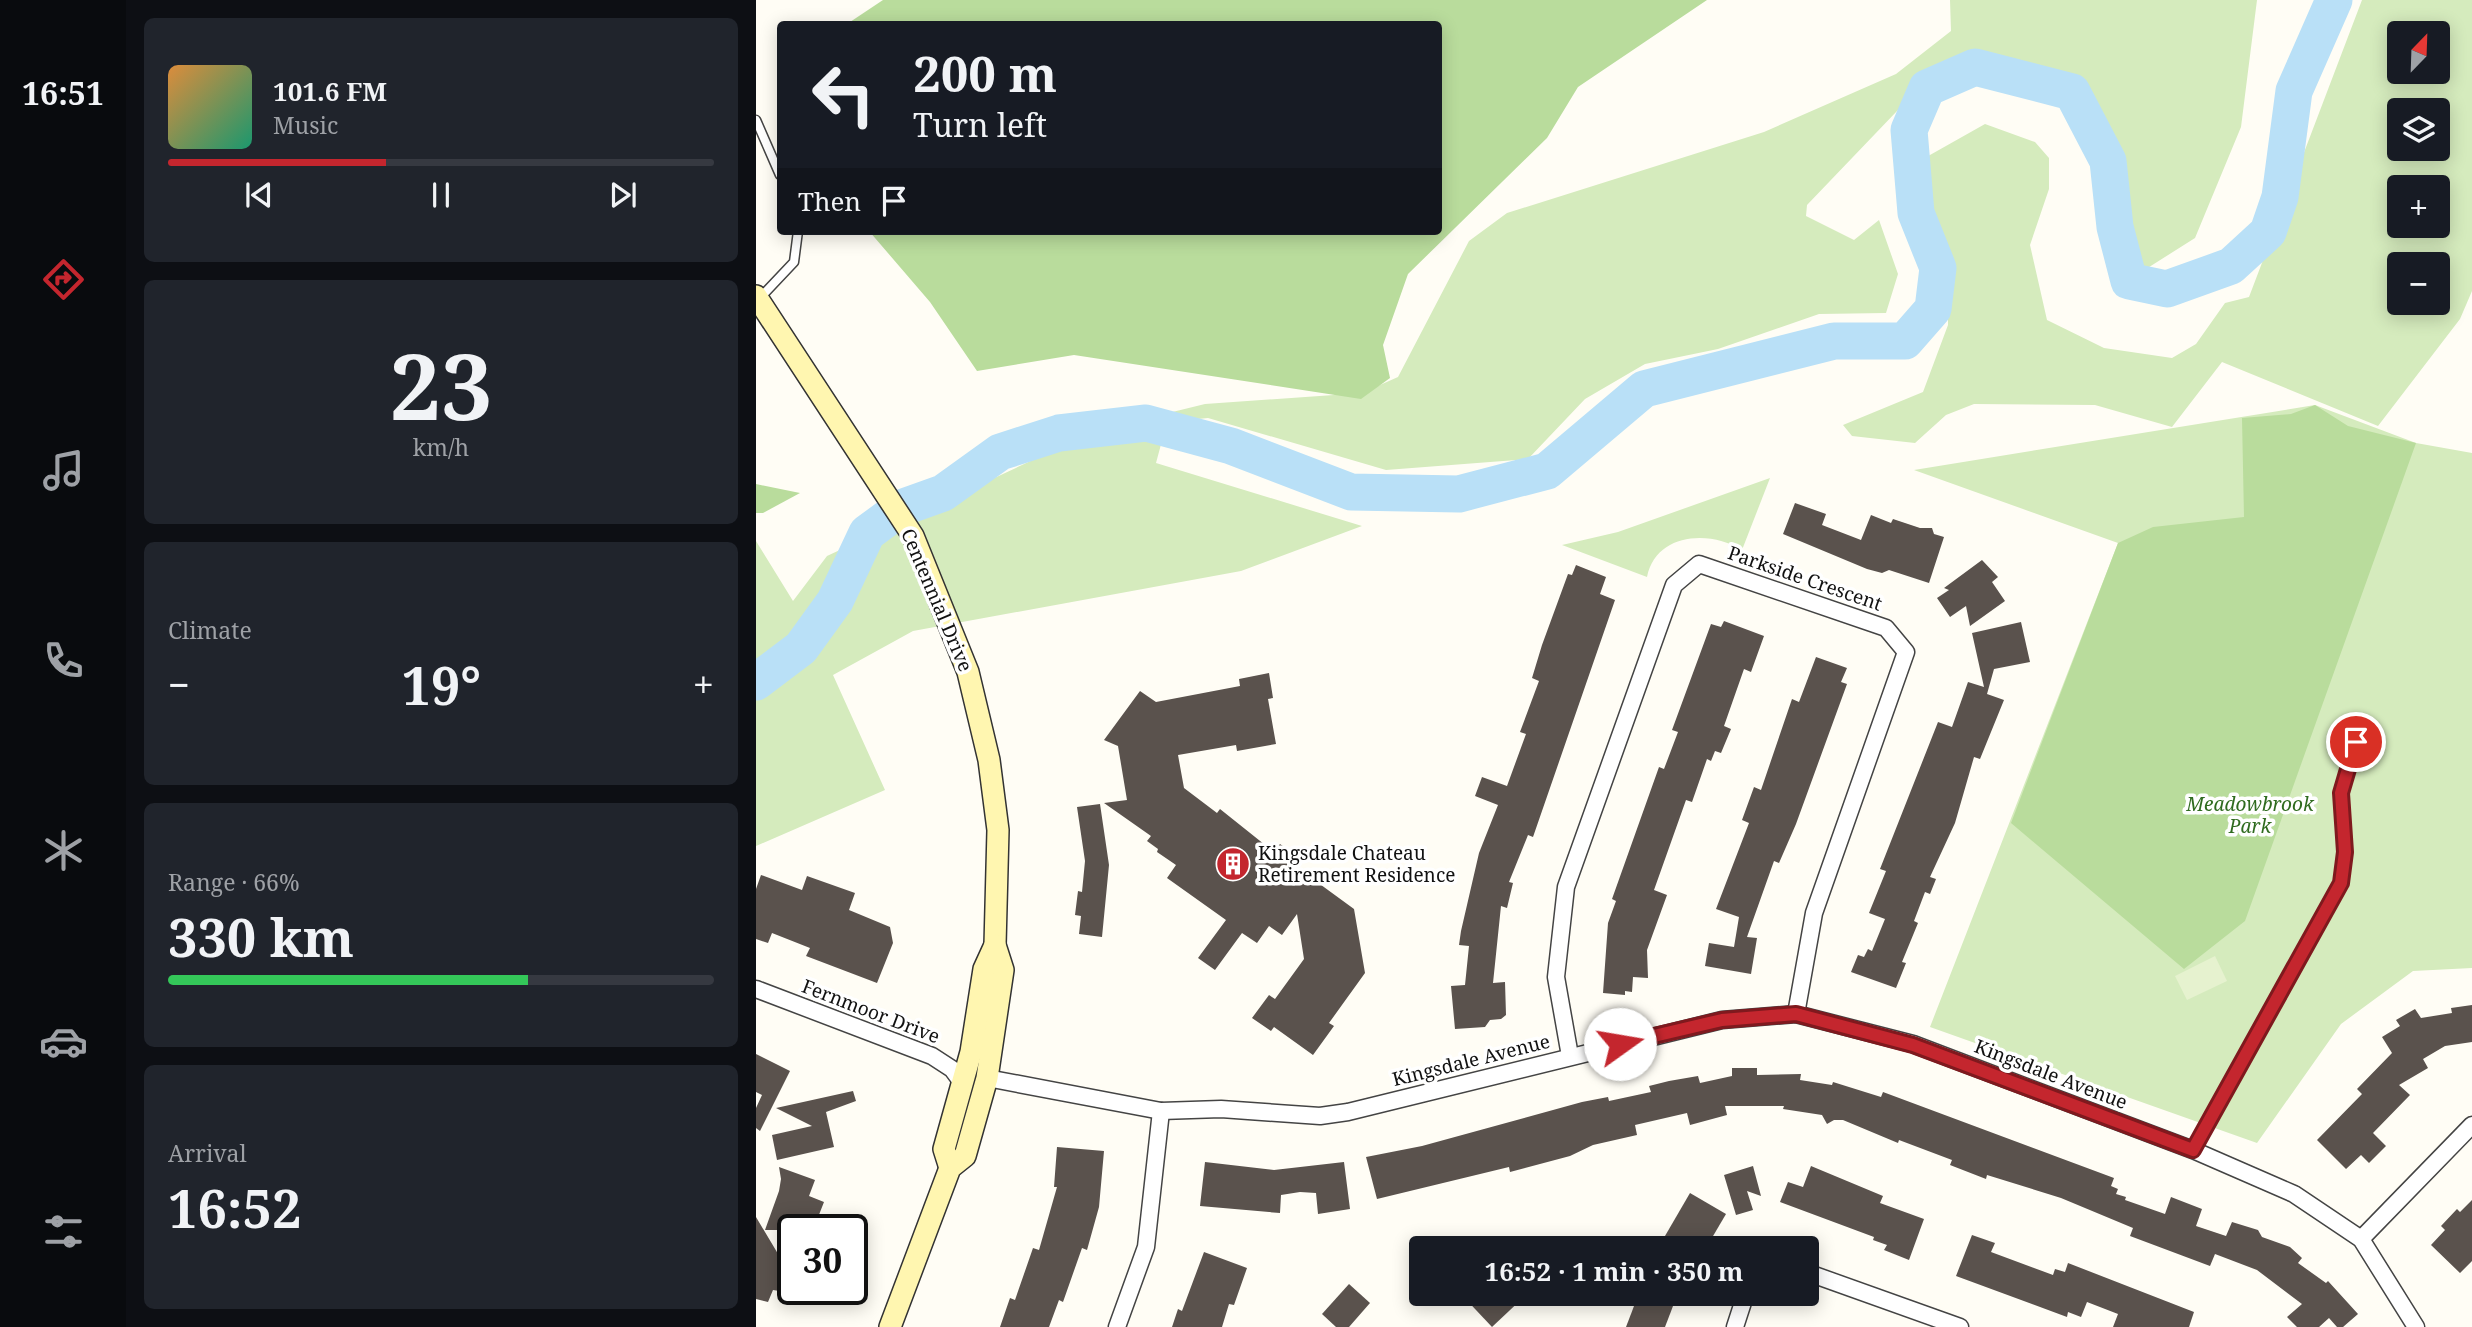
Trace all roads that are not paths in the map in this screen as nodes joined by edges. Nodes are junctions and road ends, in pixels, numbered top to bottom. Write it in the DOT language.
graph roads {
  1 [pos="756,120"];
  2 [pos="777,168"];
  3 [pos="797,235"];
  4 [pos="757,298"];
  5 [pos="2356,742"];
  6 [pos="995,945"];
  7 [pos="756,989"];
  8 [pos="1796,1014"];
  9 [pos="1570,1056"];
  10 [pos="986,1078"];
  11 [pos="963,1084"];
  12 [pos="1161,1111"];
  13 [pos="2472,1125"];
  14 [pos="2193,1150"];
  15 [pos="950,1168"];
  16 [pos="2361,1239"];
  17 [pos="1819,1277"];
  18 [pos="1742,1306"];
  19 [pos="890,1327"];
  20 [pos="1116,1327"];
  21 [pos="1735,1327"];
  22 [pos="1960,1327"];
  23 [pos="2416,1327"];
  1 -- 2 [label="lane"];
  3 -- 4 [label="lane"];
  4 -- 6 [label="main road, Centennial Drive"];
  5 -- 14 [label="lane"];
  6 -- 10 [label="main road, Centennial Drive"];
  6 -- 11 [label="main road, Centennial Drive"];
  7 -- 11 [label="street, Fernmoor Drive"];
  8 -- 9 [label="street, Kingsdale Avenue"];
  8 -- 9 [label="street, Parkside Crescent"];
  8 -- 14 [label="street, Kingsdale Avenue"];
  9 -- 12 [label="street, Kingsdale Avenue"];
  10 -- 12 [label="street, Kingsdale Avenue"];
  10 -- 15 [label="main road, Centennial Drive"];
  11 -- 15 [label="main road, Centennial Drive"];
  12 -- 20 [label="street"];
  13 -- 16 [label="street"];
  14 -- 16 [label="street, Kingsdale Avenue"];
  15 -- 19 [label="main road, Centennial Drive"];
  16 -- 23 [label="street, Kingsdale Avenue"];
  17 -- 22 [label="street"];
  18 -- 21 [label="street"];
}
